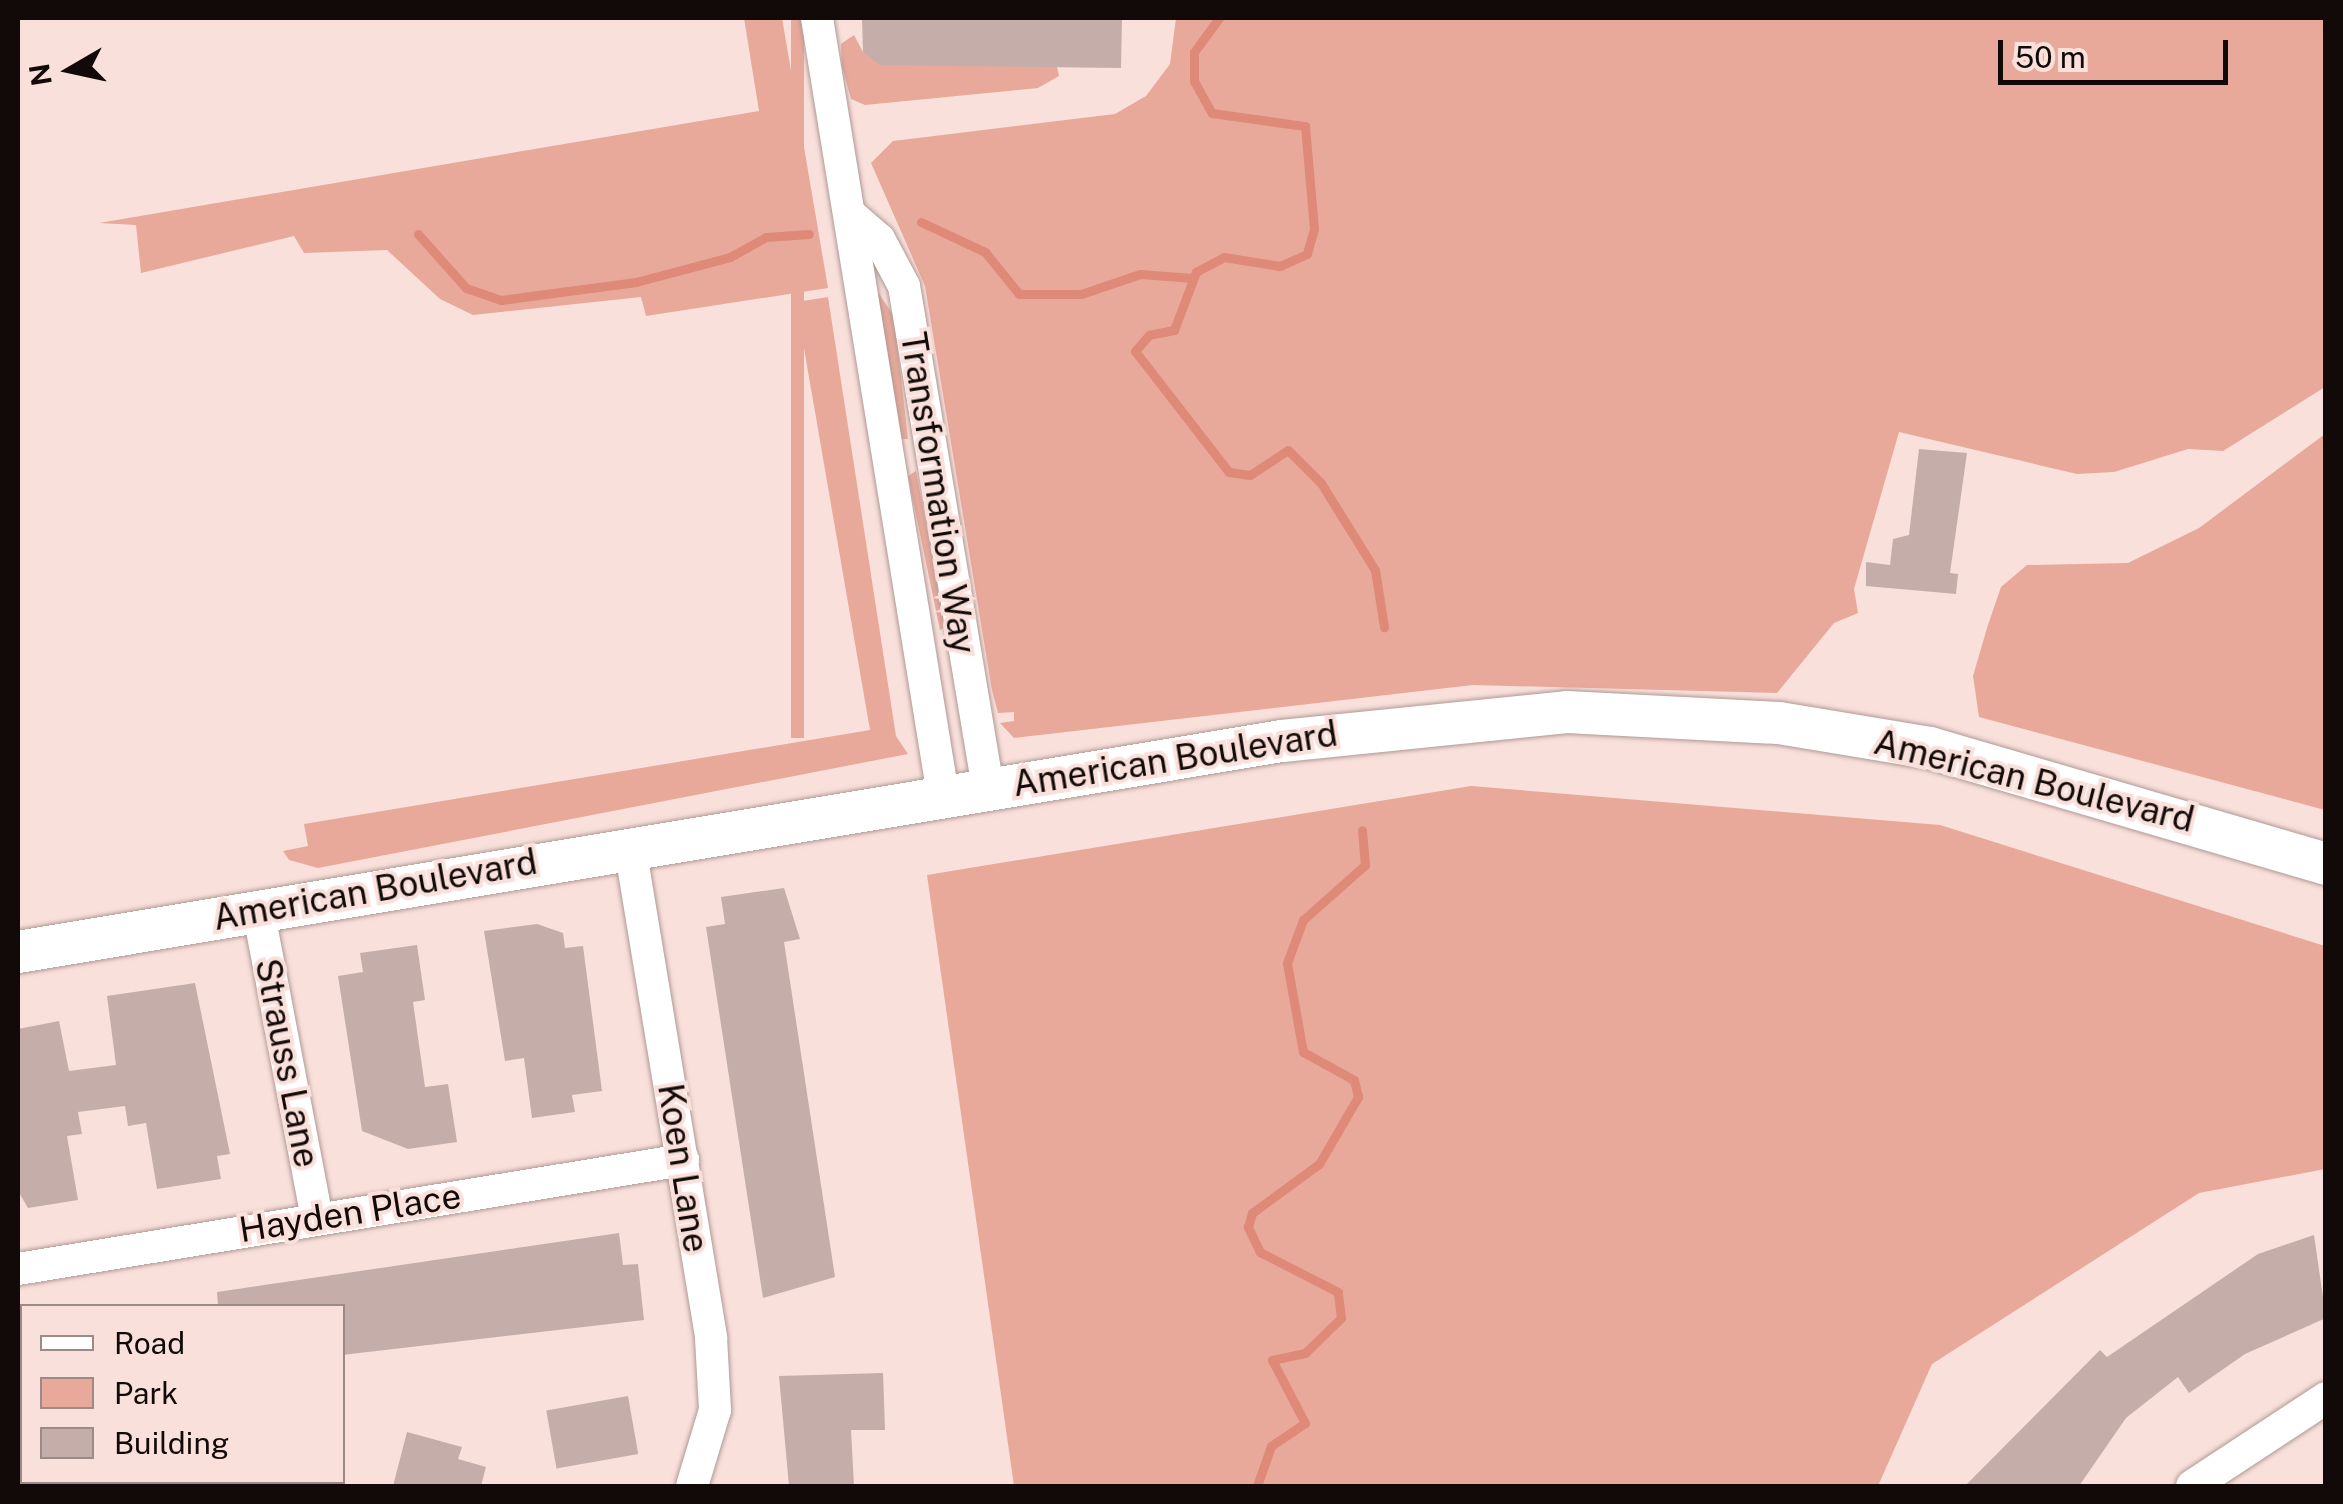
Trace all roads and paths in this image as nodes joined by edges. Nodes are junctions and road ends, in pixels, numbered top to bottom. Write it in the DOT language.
graph roads {
  1 [pos="817,18"];
  2 [pos="851,215"];
  3 [pos="988,788"];
  4 [pos="944,794"];
  5 [pos="630,847"];
  6 [pos="2326,864"];
  7 [pos="258,909"];
  8 [pos="18,952"];
  9 [pos="682,1160"];
  10 [pos="316,1217"];
  11 [pos="18,1269"];
  12 [pos="2326,1398"];
  13 [pos="692,1486"];
  14 [pos="2192,1486"];
  1 -- 2 [label="street, Transformation Way"];
  2 -- 3 [label="street, Transformation Way"];
  2 -- 4 [label="street, Transformation Way"];
  3 -- 4 [label="street, American Boulevard"];
  3 -- 6 [label="street, American Boulevard"];
  4 -- 5 [label="street, American Boulevard"];
  5 -- 7 [label="street, American Boulevard"];
  5 -- 9 [label="street, Koen Lane"];
  7 -- 8 [label="street, American Boulevard"];
  7 -- 10 [label="street, Strauss Lane"];
  9 -- 10 [label="street, Hayden Place"];
  9 -- 13 [label="street, Koen Lane"];
  10 -- 11 [label="street, Hayden Place"];
  12 -- 14 [label="street"];
}
